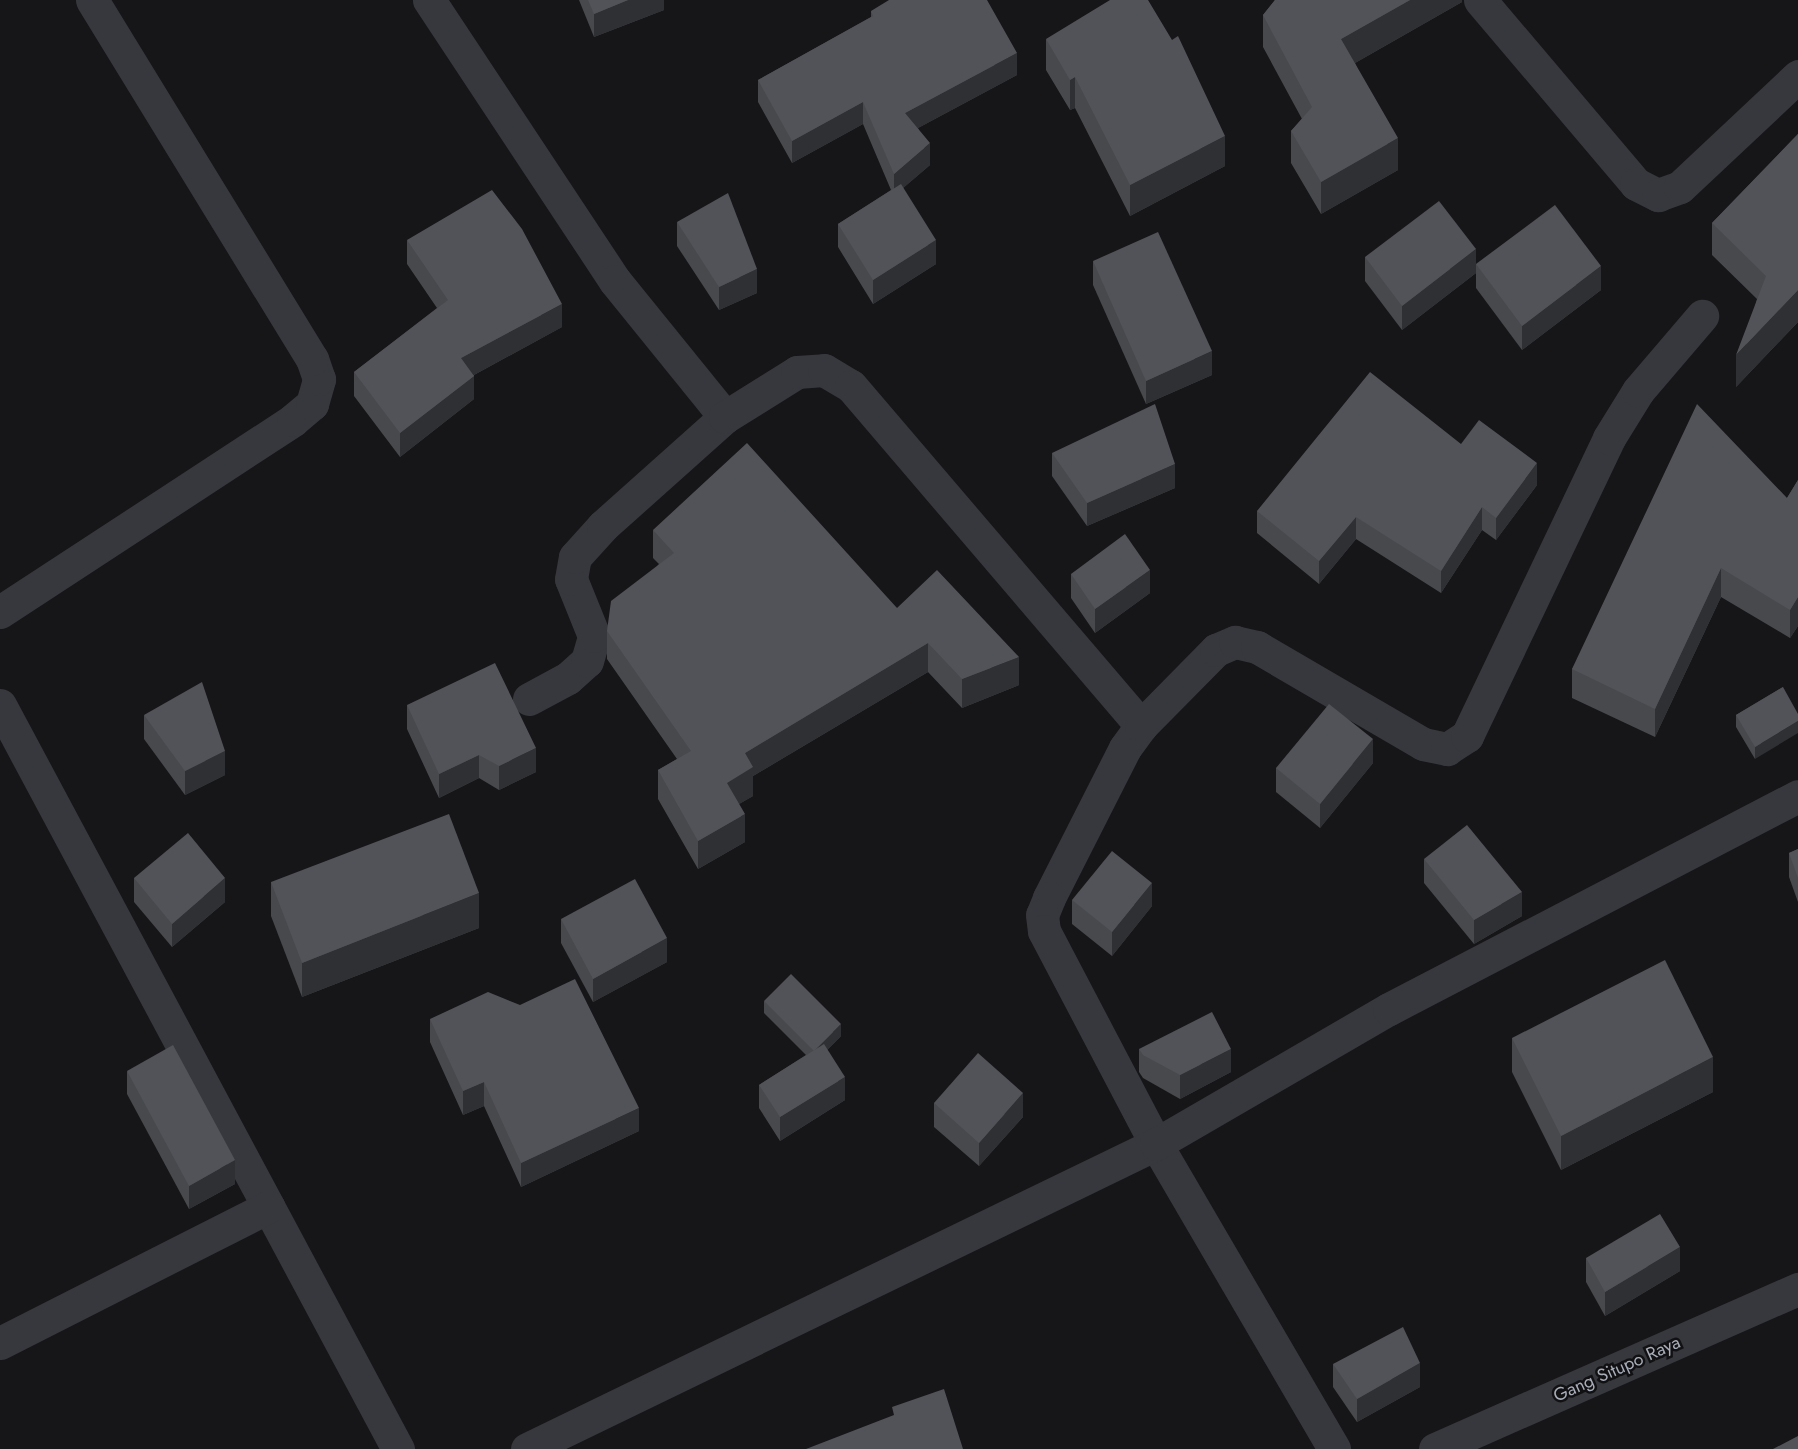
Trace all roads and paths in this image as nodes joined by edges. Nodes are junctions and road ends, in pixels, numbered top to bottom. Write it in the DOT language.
graph roads {
  1 [pos="92,0"];
  2 [pos="429,0"];
  3 [pos="1480,0"];
  4 [pos="1798,75"];
  5 [pos="1702,316"];
  6 [pos="725,417"];
  7 [pos="0,612"];
  8 [pos="529,699"];
  9 [pos="0,705"];
  10 [pos="1141,726"];
  11 [pos="1798,796"];
  12 [pos="1156,1144"];
  13 [pos="268,1207"];
  14 [pos="1798,1289"];
  15 [pos="0,1343"];
  16 [pos="398,1449"];
  17 [pos="527,1449"];
  18 [pos="1334,1449"];
  19 [pos="1435,1449"];
  1 -- 7 [label="street"];
  2 -- 6 [label="street"];
  3 -- 4 [label="street"];
  5 -- 10 [label="street"];
  6 -- 8 [label="street"];
  6 -- 10 [label="street"];
  9 -- 13 [label="street"];
  10 -- 12 [label="street"];
  11 -- 12 [label="street"];
  12 -- 17 [label="street"];
  12 -- 18 [label="street"];
  13 -- 15 [label="street"];
  13 -- 16 [label="street"];
  14 -- 19 [label="street, Gang Situpo Raya"];
}
